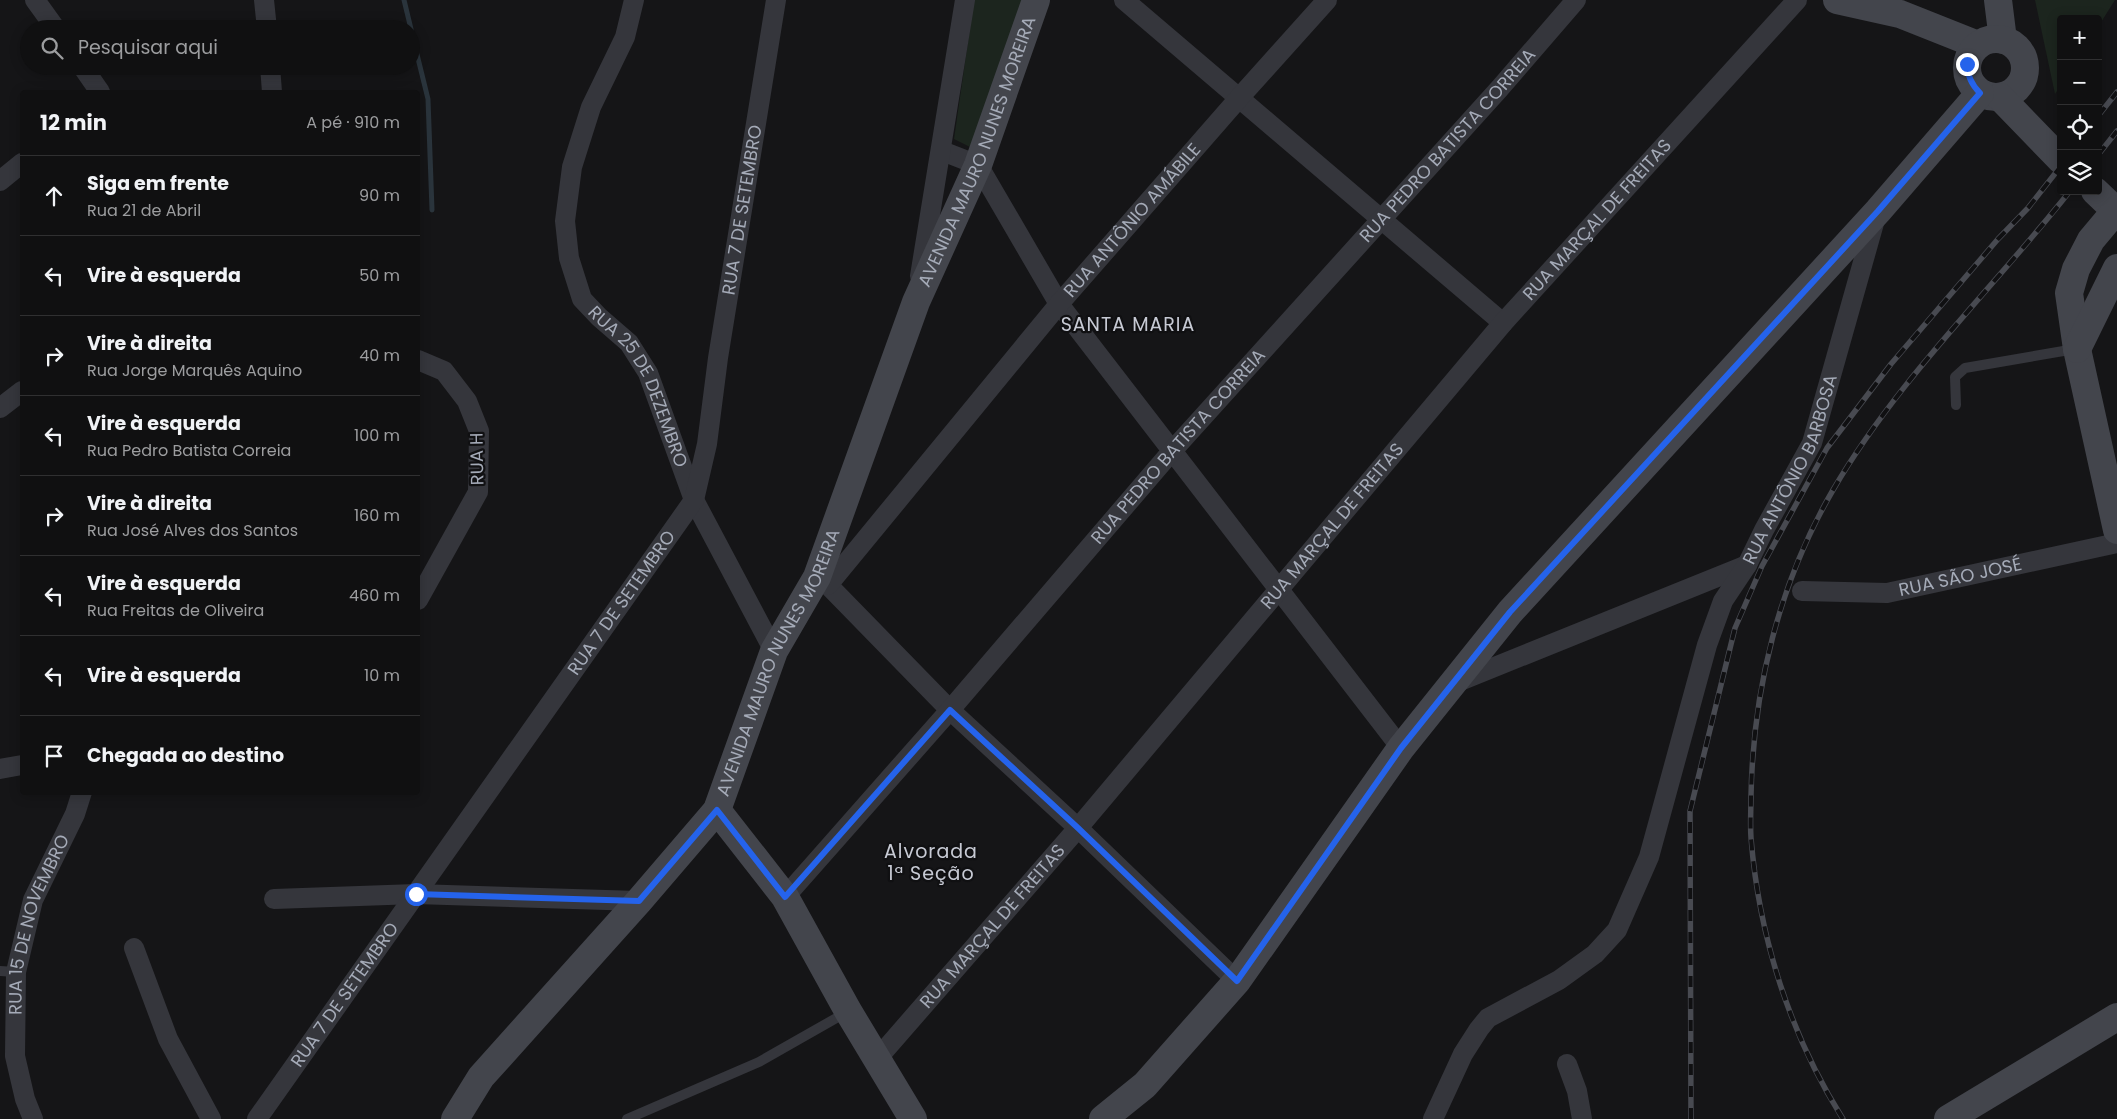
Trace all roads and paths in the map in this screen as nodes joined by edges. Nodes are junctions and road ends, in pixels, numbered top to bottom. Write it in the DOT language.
graph roads {
  1 [pos="35,0"];
  2 [pos="264,0"];
  3 [pos="634,0"];
  4 [pos="776,0"];
  5 [pos="965,0"];
  6 [pos="1036,0"];
  7 [pos="1124,0"];
  8 [pos="1327,0"];
  9 [pos="1576,0"];
  10 [pos="1797,0"];
  11 [pos="1838,0"];
  12 [pos="1998,0"];
  13 [pos="49,20"];
  14 [pos="266,20"];
  15 [pos="1990,42"];
  16 [pos="88,75"];
  17 [pos="271,75"];
  18 [pos="99,90"];
  19 [pos="272,90"];
  20 [pos="2000,91"];
  21 [pos="1239,98"];
  22 [pos="2056,145"];
  23 [pos="942,151"];
  24 [pos="20,165"];
  25 [pos="978,165"];
  26 [pos="0,181"];
  27 [pos="2108,194"];
  28 [pos="1878,211"];
  29 [pos="1382,218"];
  30 [pos="2117,268"];
  31 [pos="916,302"];
  32 [pos="1059,304"];
  33 [pos="1503,323"];
  34 [pos="2076,349"];
  35 [pos="420,361"];
  36 [pos="20,393"];
  37 [pos="1956,405"];
  38 [pos="0,408"];
  39 [pos="1172,451"];
  40 [pos="694,500"];
  41 [pos="2117,530"];
  42 [pos="2117,543"];
  43 [pos="1747,565"];
  44 [pos="823,581"];
  45 [pos="1279,590"];
  46 [pos="1802,591"];
  47 [pos="420,596"];
  48 [pos="774,651"];
  49 [pos="1450,685"];
  50 [pos="950,710"];
  51 [pos="1401,748"];
  52 [pos="20,765"];
  53 [pos="0,769"];
  54 [pos="81,795"];
  55 [pos="717,810"];
  56 [pos="1078,828"];
  57 [pos="416,894"];
  58 [pos="785,897"];
  59 [pos="274,899"];
  60 [pos="639,901"];
  61 [pos="134,948"];
  62 [pos="8,972"];
  63 [pos="1237,981"];
  64 [pos="848,1011"];
  65 [pos="2117,1017"];
  66 [pos="877,1059"];
  67 [pos="1567,1064"];
  68 [pos="33,1119"];
  69 [pos="211,1119"];
  70 [pos="256,1119"];
  71 [pos="455,1119"];
  72 [pos="627,1119"];
  73 [pos="914,1119"];
  74 [pos="1103,1119"];
  75 [pos="1433,1119"];
  76 [pos="1582,1119"];
  77 [pos="1948,1119"];
  1 -- 13 [label="street"];
  2 -- 14 [label="street"];
  3 -- 40 [label="street, RUA 25 DE DEZEMBRO"];
  4 -- 40 [label="street, RUA 7 DE SETEMBRO"];
  5 -- 23 [label="street, AVENIDA MAURO NUNES MOREIRA"];
  6 -- 25 [label="street, AVENIDA MAURO NUNES MOREIRA"];
  7 -- 21 [label="street"];
  8 -- 21 [label="street, RUA ANTÔNIO AMÁBILE"];
  9 -- 29 [label="street, RUA PEDRO BATISTA CORREIA"];
  10 -- 33 [label="street, RUA MARÇAL DE FREITAS"];
  11 -- 15 [label="street"];
  12 -- 15 [label="street"];
  15 -- 20 [label="street"];
  15 -- 20 [label="street"];
  16 -- 18 [label="street"];
  17 -- 19 [label="street"];
  20 -- 22 [label="street"];
  20 -- 28 [label="street"];
  21 -- 29 [label="street"];
  21 -- 32 [label="street, RUA ANTÔNIO AMÁBILE"];
  23 -- 25 [label="street"];
  23 -- 31 [label="street, AVENIDA MAURO NUNES MOREIRA"];
  24 -- 26 [label="street"];
  25 -- 31 [label="street, AVENIDA MAURO NUNES MOREIRA"];
  25 -- 32 [label="street"];
  27 -- 34 [label="street"];
  28 -- 43 [label="street, RUA ANTÔNIO BARBOSA"];
  28 -- 49 [label="street"];
  29 -- 33 [label="street"];
  29 -- 39 [label="street, RUA PEDRO BATISTA CORREIA"];
  30 -- 34 [label="street"];
  31 -- 44 [label="street, AVENIDA MAURO NUNES MOREIRA"];
  32 -- 39 [label="street"];
  32 -- 44 [label="street, RUA ANTÔNIO AMÁBILE"];
  33 -- 45 [label="street, RUA MARÇAL DE FREITAS"];
  34 -- 37 [label="lane"];
  34 -- 41 [label="street"];
  35 -- 47 [label="street, RUA H"];
  36 -- 38 [label="street"];
  39 -- 45 [label="street"];
  39 -- 50 [label="street, RUA PEDRO BATISTA CORREIA"];
  40 -- 48 [label="street, RUA 25 DE DEZEMBRO"];
  40 -- 57 [label="street, RUA 7 DE SETEMBRO"];
  42 -- 46 [label="street, RUA SÃO JOSÉ"];
  43 -- 49 [label="street, RUA ANTÔNIO BARBOSA"];
  43 -- 75 [label="street"];
  44 -- 48 [label="street, AVENIDA MAURO NUNES MOREIRA"];
  44 -- 50 [label="street"];
  45 -- 51 [label="street"];
  45 -- 56 [label="street, RUA MARÇAL DE FREITAS"];
  48 -- 55 [label="street, AVENIDA MAURO NUNES MOREIRA"];
  49 -- 51 [label="street"];
  50 -- 56 [label="street"];
  50 -- 58 [label="street, RUA PEDRO BATISTA CORREIA"];
  51 -- 63 [label="street"];
  52 -- 53 [label="street"];
  54 -- 62 [label="street, RUA 15 DE NOVEMBRO"];
  55 -- 58 [label="street"];
  55 -- 60 [label="street, AVENIDA MAURO NUNES MOREIRA"];
  56 -- 63 [label="street"];
  56 -- 66 [label="street, RUA MARÇAL DE FREITAS"];
  57 -- 59 [label="street"];
  57 -- 60 [label="street"];
  57 -- 70 [label="street, RUA 7 DE SETEMBRO"];
  58 -- 64 [label="street"];
  60 -- 71 [label="street, AVENIDA MAURO NUNES MOREIRA"];
  61 -- 69 [label="street"];
  62 -- 68 [label="street, RUA 15 DE NOVEMBRO"];
  63 -- 74 [label="street"];
  64 -- 66 [label="street"];
  64 -- 72 [label="lane"];
  65 -- 77 [label="street"];
  66 -- 73 [label="street"];
  67 -- 76 [label="street"];
}
